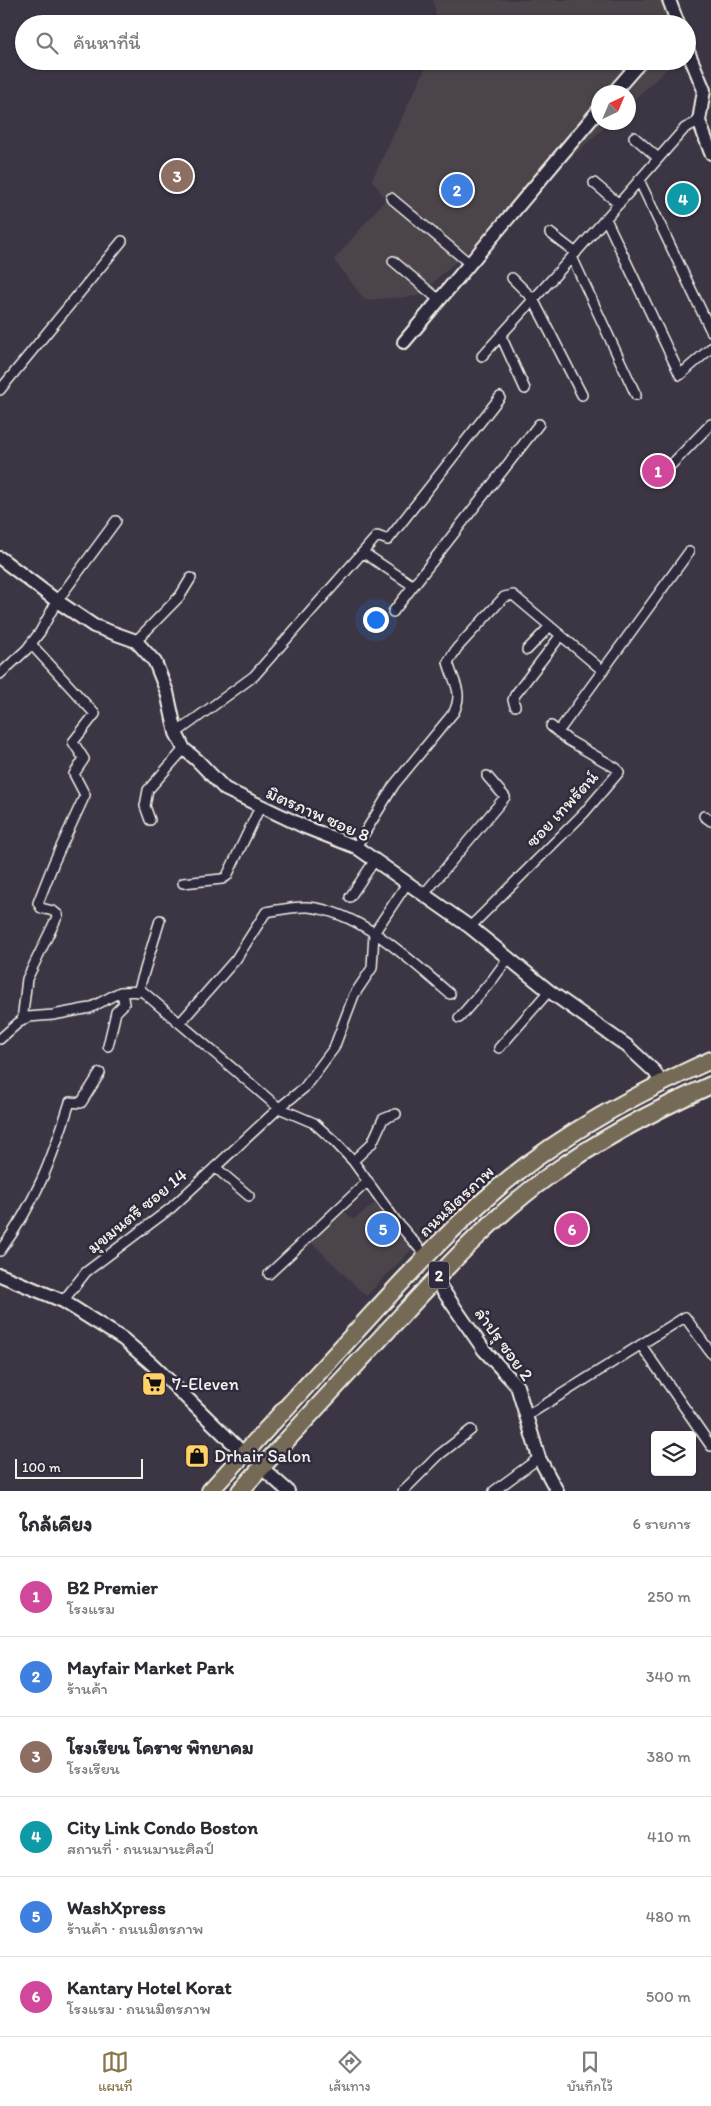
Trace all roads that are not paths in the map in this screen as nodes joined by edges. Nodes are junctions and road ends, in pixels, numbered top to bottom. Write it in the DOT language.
graph roads {
  1 [pos="668,0"];
  2 [pos="674,15"];
  3 [pos="633,70"];
  4 [pos="696,70"];
  5 [pos="620,85"];
  6 [pos="591,119"];
  7 [pos="699,121"];
  8 [pos="634,137"];
  9 [pos="711,153"];
  10 [pos="658,158"];
  11 [pos="639,180"];
  12 [pos="594,183"];
  13 [pos="391,198"];
  14 [pos="619,204"];
  15 [pos="606,220"];
  16 [pos="550,233"];
  17 [pos="122,242"];
  18 [pos="574,255"];
  19 [pos="392,261"];
  20 [pos="470,263"];
  21 [pos="512,278"];
  22 [pos="438,299"];
  23 [pos="534,300"];
  24 [pos="711,331"];
  25 [pos="501,336"];
  26 [pos="404,342"];
  27 [pos="711,348"];
  28 [pos="482,356"];
  29 [pos="525,389"];
  30 [pos="0,390"];
  31 [pos="582,395"];
  32 [pos="636,395"];
  33 [pos="500,397"];
  34 [pos="539,424"];
  35 [pos="711,424"];
  36 [pos="670,466"];
  37 [pos="116,521"];
  38 [pos="689,552"];
  39 [pos="364,553"];
  40 [pos="0,558"];
  41 [pos="191,578"];
  42 [pos="412,585"];
  43 [pos="57,601"];
  44 [pos="393,612"];
  45 [pos="550,626"];
  46 [pos="561,635"];
  47 [pos="136,641"];
  48 [pos="31,644"];
  49 [pos="527,650"];
  50 [pos="602,670"];
  51 [pos="0,674"];
  52 [pos="515,706"];
  53 [pos="176,733"];
  54 [pos="184,749"];
  55 [pos="487,776"];
  56 [pos="260,807"];
  57 [pos="150,820"];
  58 [pos="356,847"];
  59 [pos="375,860"];
  60 [pos="408,882"];
  61 [pos="183,883"];
  62 [pos="424,894"];
  63 [pos="350,896"];
  64 [pos="160,920"];
  65 [pos="470,927"];
  66 [pos="374,933"];
  67 [pos="509,957"];
  68 [pos="549,991"];
  69 [pos="122,992"];
  70 [pos="138,992"];
  71 [pos="450,994"];
  72 [pos="459,1018"];
  73 [pos="22,1021"];
  74 [pos="180,1023"];
  75 [pos="0,1039"];
  76 [pos="108,1046"];
  77 [pos="499,1048"];
  78 [pos="711,1060"];
  79 [pos="100,1073"];
  80 [pos="661,1082"];
  81 [pos="711,1085"];
  82 [pos="279,1108"];
  83 [pos="396,1114"];
  84 [pos="353,1161"];
  85 [pos="215,1167"];
  86 [pos="368,1181"];
  87 [pos="249,1196"];
  88 [pos="0,1251"];
  89 [pos="426,1256"];
  90 [pos="269,1274"];
  91 [pos="0,1275"];
  92 [pos="435,1279"];
  93 [pos="63,1301"];
  94 [pos="641,1345"];
  95 [pos="711,1353"];
  96 [pos="525,1417"];
  97 [pos="470,1430"];
  98 [pos="711,1446"];
  99 [pos="244,1454"];
  100 [pos="539,1458"];
  101 [pos="262,1468"];
  102 [pos="210,1491"];
  103 [pos="240,1491"];
  104 [pos="288,1491"];
  105 [pos="403,1491"];
  106 [pos="494,1491"];
  107 [pos="557,1491"];
  1 -- 2 [label="street"];
  3 -- 5 [label="street"];
  4 -- 7 [label="street"];
  6 -- 20 [label="street"];
  7 -- 9 [label="street"];
  7 -- 10 [label="street"];
  8 -- 10 [label="street"];
  10 -- 11 [label="street"];
  11 -- 14 [label="street"];
  11 -- 24 [label="street"];
  12 -- 14 [label="street"];
  13 -- 20 [label="street"];
  14 -- 15 [label="street"];
  15 -- 18 [label="street"];
  15 -- 27 [label="street"];
  16 -- 18 [label="street"];
  17 -- 30 [label="street"];
  18 -- 23 [label="street"];
  18 -- 32 [label="street"];
  19 -- 22 [label="street"];
  20 -- 22 [label="street"];
  21 -- 23 [label="street"];
  22 -- 26 [label="street"];
  23 -- 25 [label="street"];
  23 -- 31 [label="street"];
  25 -- 28 [label="street"];
  25 -- 29 [label="street"];
  33 -- 39 [label="street"];
  34 -- 42 [label="street"];
  35 -- 36 [label="street"];
  37 -- 43 [label="street"];
  38 -- 50 [label="street"];
  39 -- 42 [label="street"];
  39 -- 53 [label="street"];
  40 -- 43 [label="street, มิตรภาพ ซอย 8"];
  41 -- 47 [label="street"];
  42 -- 44 [label="street"];
  43 -- 47 [label="street, มิตรภาพ ซอย 8"];
  43 -- 48 [label="street"];
  45 -- 46 [label="street"];
  45 -- 49 [label="street"];
  45 -- 58 [label="street"];
  46 -- 50 [label="street"];
  46 -- 52 [label="street"];
  47 -- 53 [label="street, มิตรภาพ ซอย 8"];
  48 -- 51 [label="street"];
  48 -- 73 [label="street"];
  50 -- 65 [label="street, ซอย เทพรัตน์"];
  53 -- 54 [label="street, มิตรภาพ ซอย 8"];
  54 -- 56 [label="street, มิตรภาพ ซอย 8"];
  54 -- 57 [label="street"];
  55 -- 62 [label="street"];
  56 -- 58 [label="street, มิตรภาพ ซอย 8"];
  56 -- 61 [label="street"];
  58 -- 59 [label="street, มิตรภาพ ซอย 8"];
  59 -- 60 [label="street, มิตรภาพ ซอย 8"];
  59 -- 63 [label="street"];
  60 -- 62 [label="street, มิตรภาพ ซอย 8"];
  60 -- 66 [label="street"];
  62 -- 65 [label="street, มิตรภาพ ซอย 8"];
  64 -- 70 [label="street"];
  65 -- 67 [label="street, มิตรภาพ ซอย 8"];
  66 -- 71 [label="street"];
  66 -- 74 [label="street"];
  66 -- 82 [label="street, มุขมนตรี ซอย 14"];
  67 -- 68 [label="street, มิตรภาพ ซอย 8"];
  67 -- 72 [label="street"];
  68 -- 77 [label="street"];
  68 -- 80 [label="street, มิตรภาพ ซอย 8"];
  69 -- 70 [label="street"];
  69 -- 73 [label="street"];
  69 -- 76 [label="street"];
  70 -- 74 [label="street"];
  73 -- 75 [label="street"];
  74 -- 82 [label="street"];
  78 -- 80 [label="highway, ถนนมิตรภาพ / 2"];
  79 -- 88 [label="street"];
  80 -- 89 [label="highway, ถนนมิตรภาพ / 2"];
  81 -- 92 [label="highway, 2"];
  82 -- 84 [label="street"];
  82 -- 85 [label="street, มุขมนตรี ซอย 14"];
  83 -- 84 [label="street"];
  84 -- 86 [label="street"];
  85 -- 87 [label="street"];
  85 -- 93 [label="street, มุขมนตรี ซอย 14"];
  86 -- 89 [label="street"];
  86 -- 90 [label="street"];
  89 -- 99 [label="highway, ถนนมิตรภาพ / 2"];
  91 -- 93 [label="street"];
  92 -- 96 [label="street, ลำปรุ ซอย 2"];
  92 -- 101 [label="highway, 2"];
  93 -- 99 [label="street"];
  94 -- 95 [label="street"];
  94 -- 96 [label="street"];
  94 -- 98 [label="street"];
  96 -- 100 [label="street, ลำปรุ ซอย 2"];
  97 -- 105 [label="street"];
  99 -- 102 [label="highway, ถนนมิตรภาพ / 2"];
  100 -- 106 [label="street"];
  100 -- 107 [label="street, ลำปรุ ซอย 2"];
  101 -- 103 [label="highway, 2"];
  101 -- 104 [label="street"];
}
